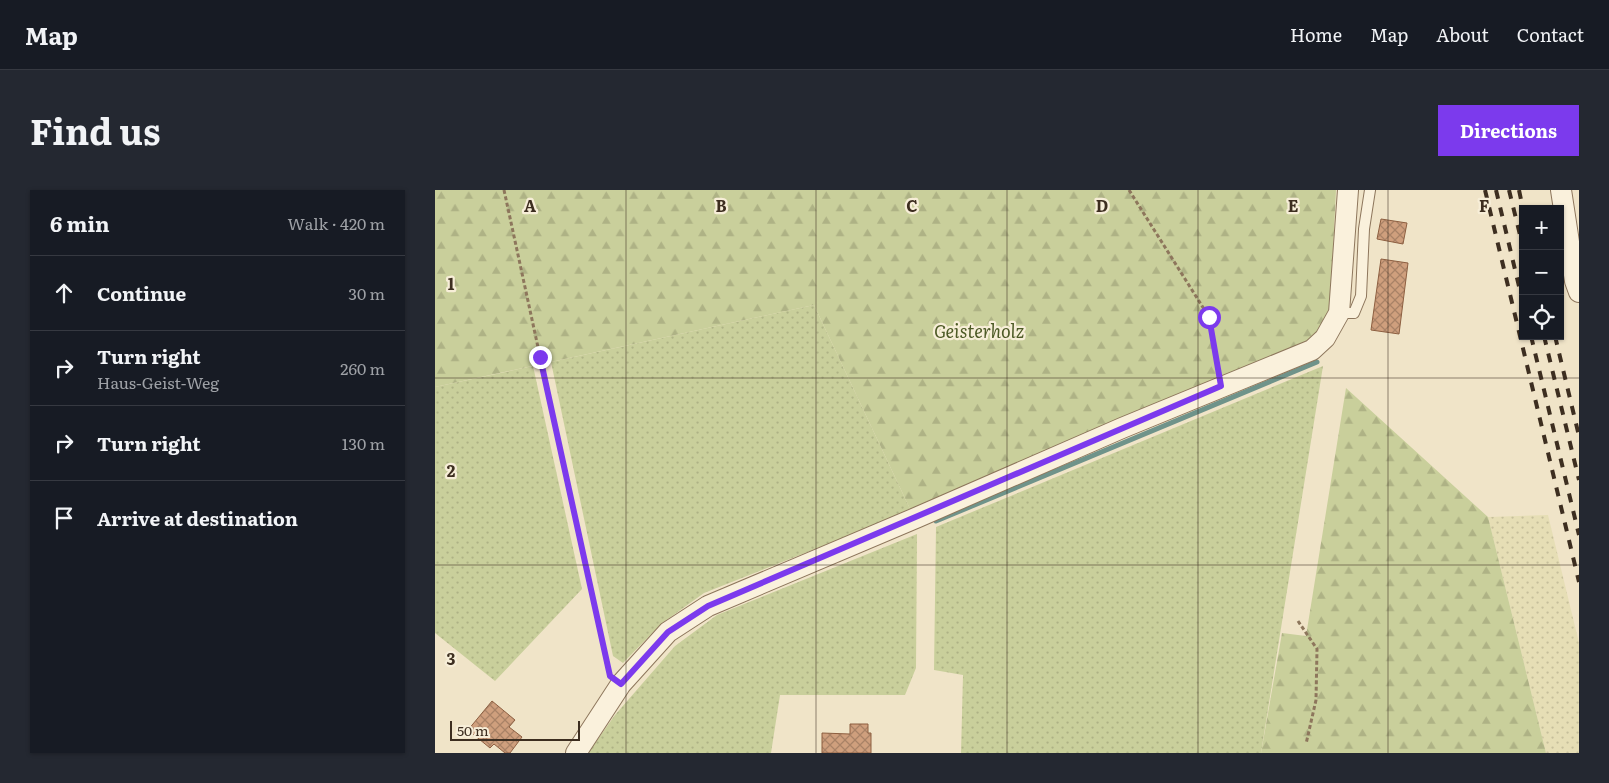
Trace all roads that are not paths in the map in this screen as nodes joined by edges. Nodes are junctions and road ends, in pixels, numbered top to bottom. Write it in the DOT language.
graph roads {
  1 [pos="1348,190"];
  2 [pos="1370,190"];
  3 [pos="1561,190"];
  4 [pos="1579,292"];
  5 [pos="1339,313"];
  6 [pos="576,753"];
  1 -- 5 [label="street"];
  2 -- 5 [label="lane"];
  3 -- 4 [label="street"];
  5 -- 6 [label="street"];
}
